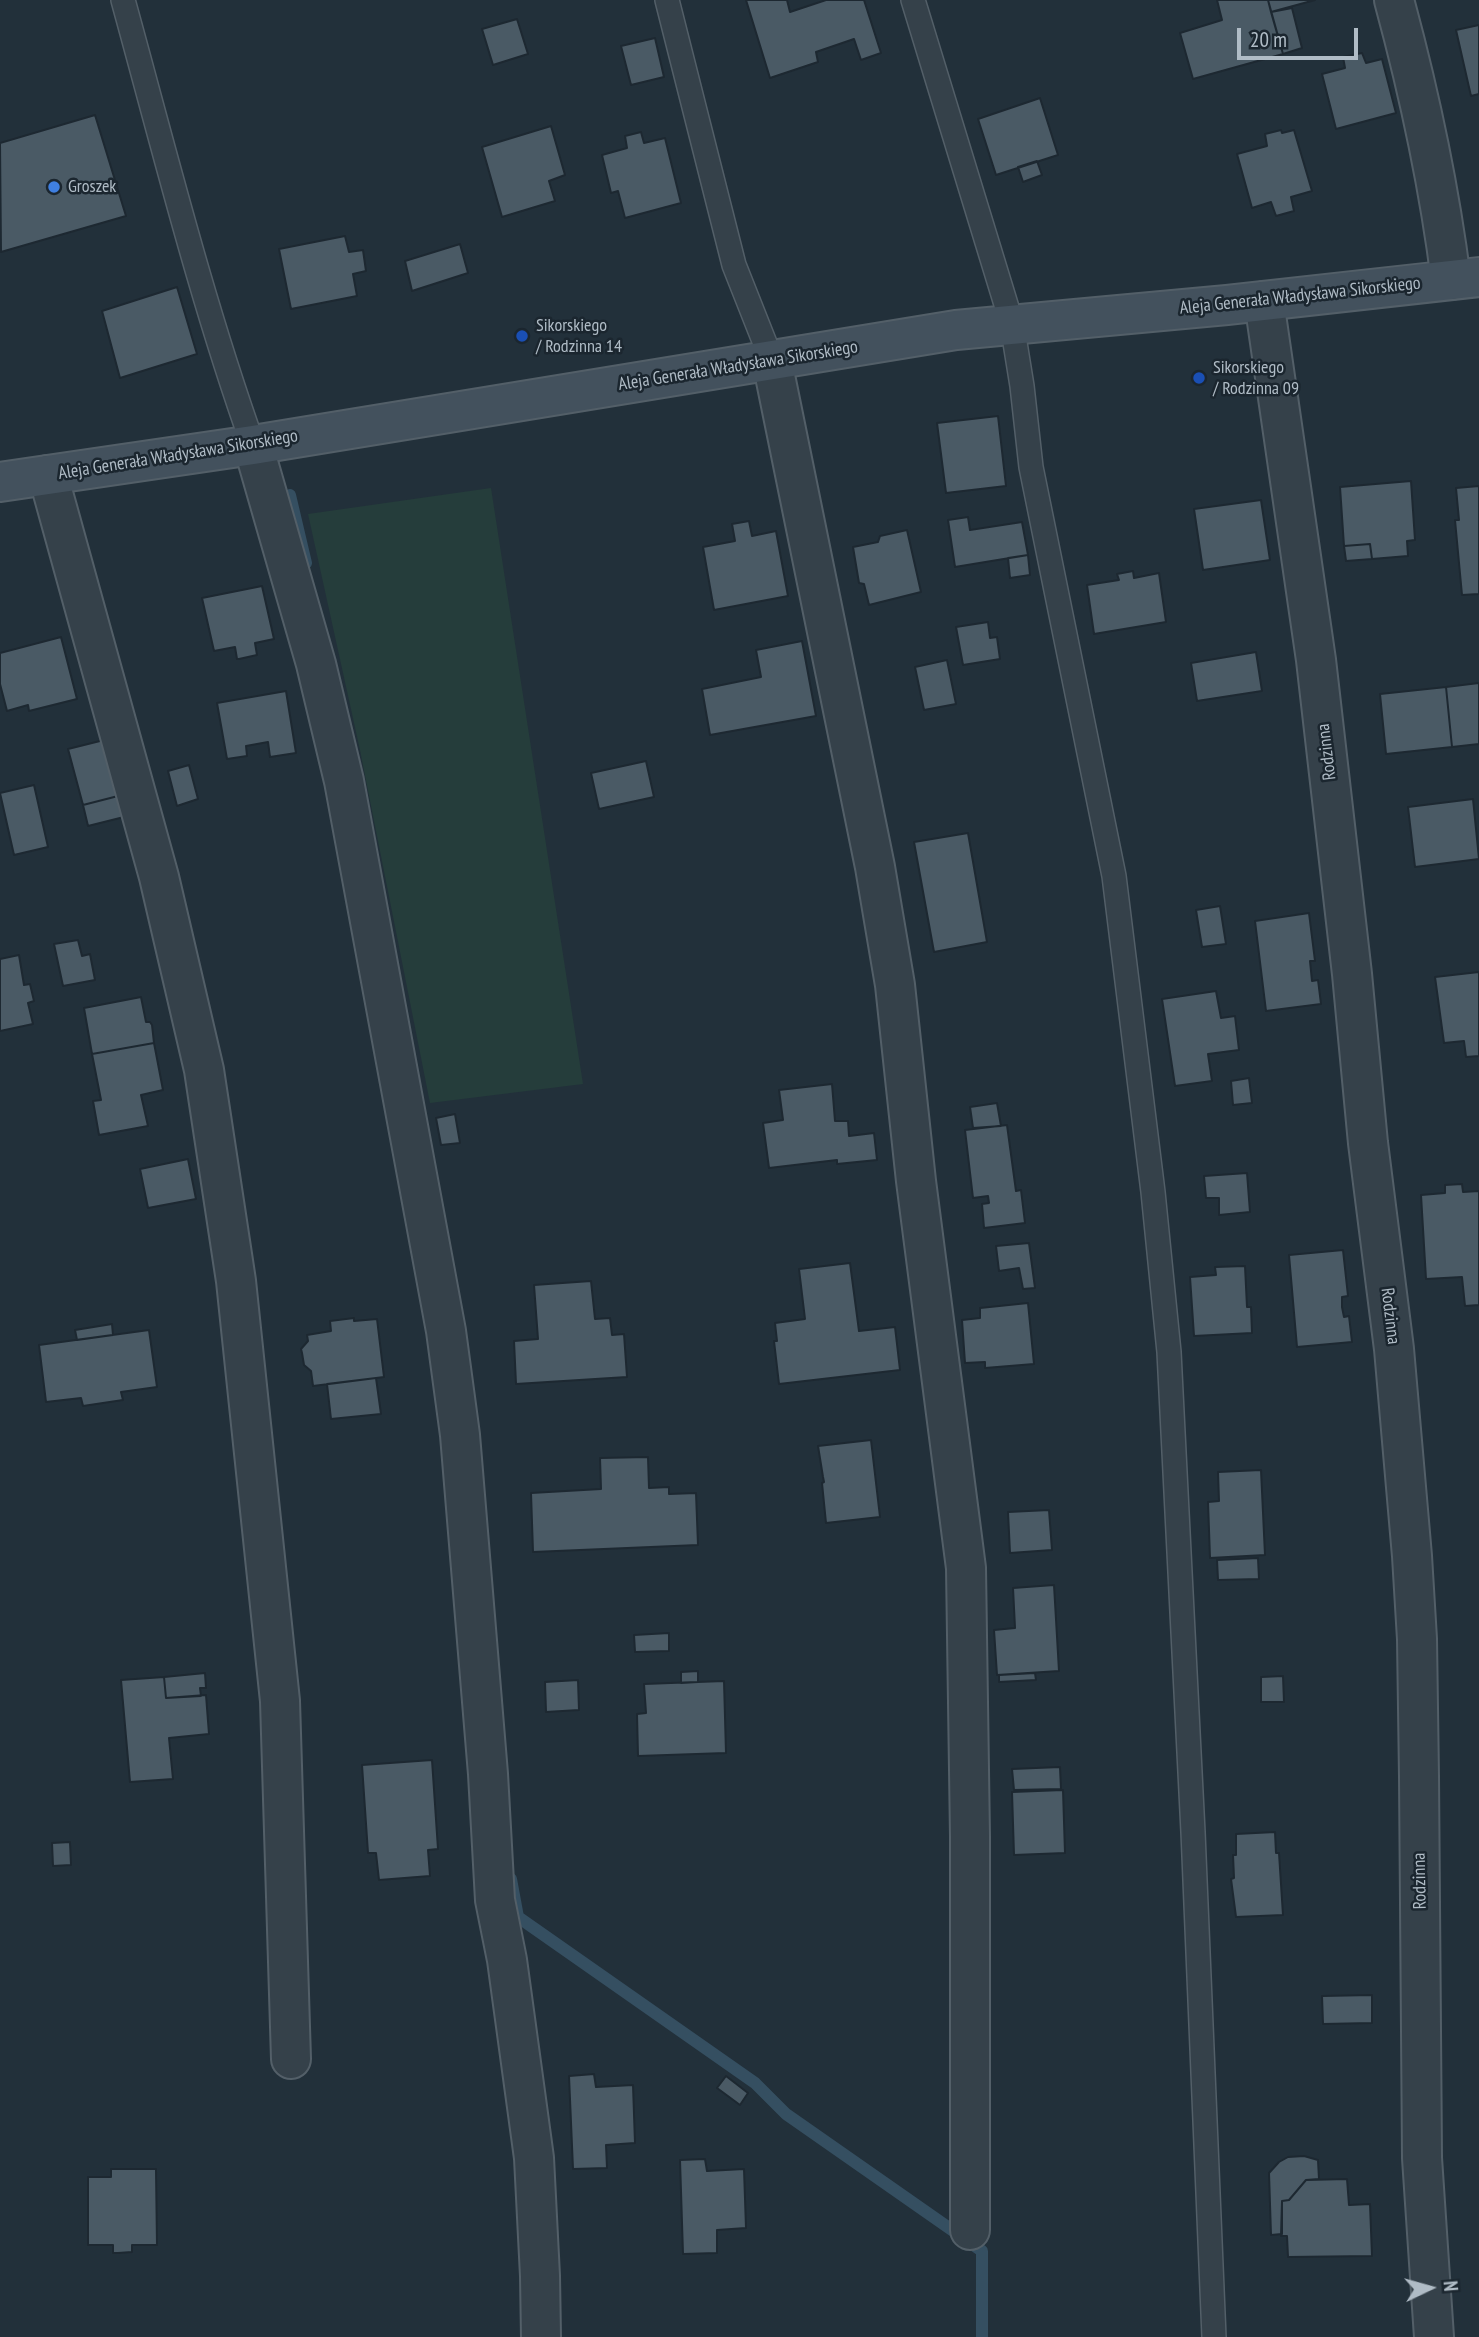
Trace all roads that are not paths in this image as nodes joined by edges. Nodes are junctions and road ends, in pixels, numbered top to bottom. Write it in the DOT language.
graph roads {
  1 [pos="123,0"];
  2 [pos="667,0"];
  3 [pos="913,0"];
  4 [pos="1394,0"];
  5 [pos="1465,278"];
  6 [pos="1264,301"];
  7 [pos="1012,324"];
  8 [pos="772,361"];
  9 [pos="253,445"];
  10 [pos="48,475"];
  11 [pos="0,482"];
  12 [pos="291,2059"];
  13 [pos="970,2230"];
  14 [pos="541,2337"];
  15 [pos="1214,2337"];
  16 [pos="1434,2337"];
  1 -- 9 [label="lane"];
  2 -- 8 [label="lane"];
  3 -- 7 [label="lane"];
  4 -- 5 [label="street"];
  5 -- 6 [label="main road, Aleja Generała Władysława Sikorskiego"];
  6 -- 7 [label="main road, Aleja Generała Władysława Sikorskiego"];
  6 -- 16 [label="street, Rodzinna"];
  7 -- 8 [label="main road, Aleja Generała Władysława Sikorskiego"];
  7 -- 15 [label="lane"];
  8 -- 9 [label="main road, Aleja Generała Władysława Sikorskiego"];
  8 -- 13 [label="street"];
  9 -- 10 [label="main road, Aleja Generała Władysława Sikorskiego"];
  9 -- 14 [label="street"];
  10 -- 11 [label="main road, Aleja Generała Władysława Sikorskiego"];
  10 -- 12 [label="street"];
}
